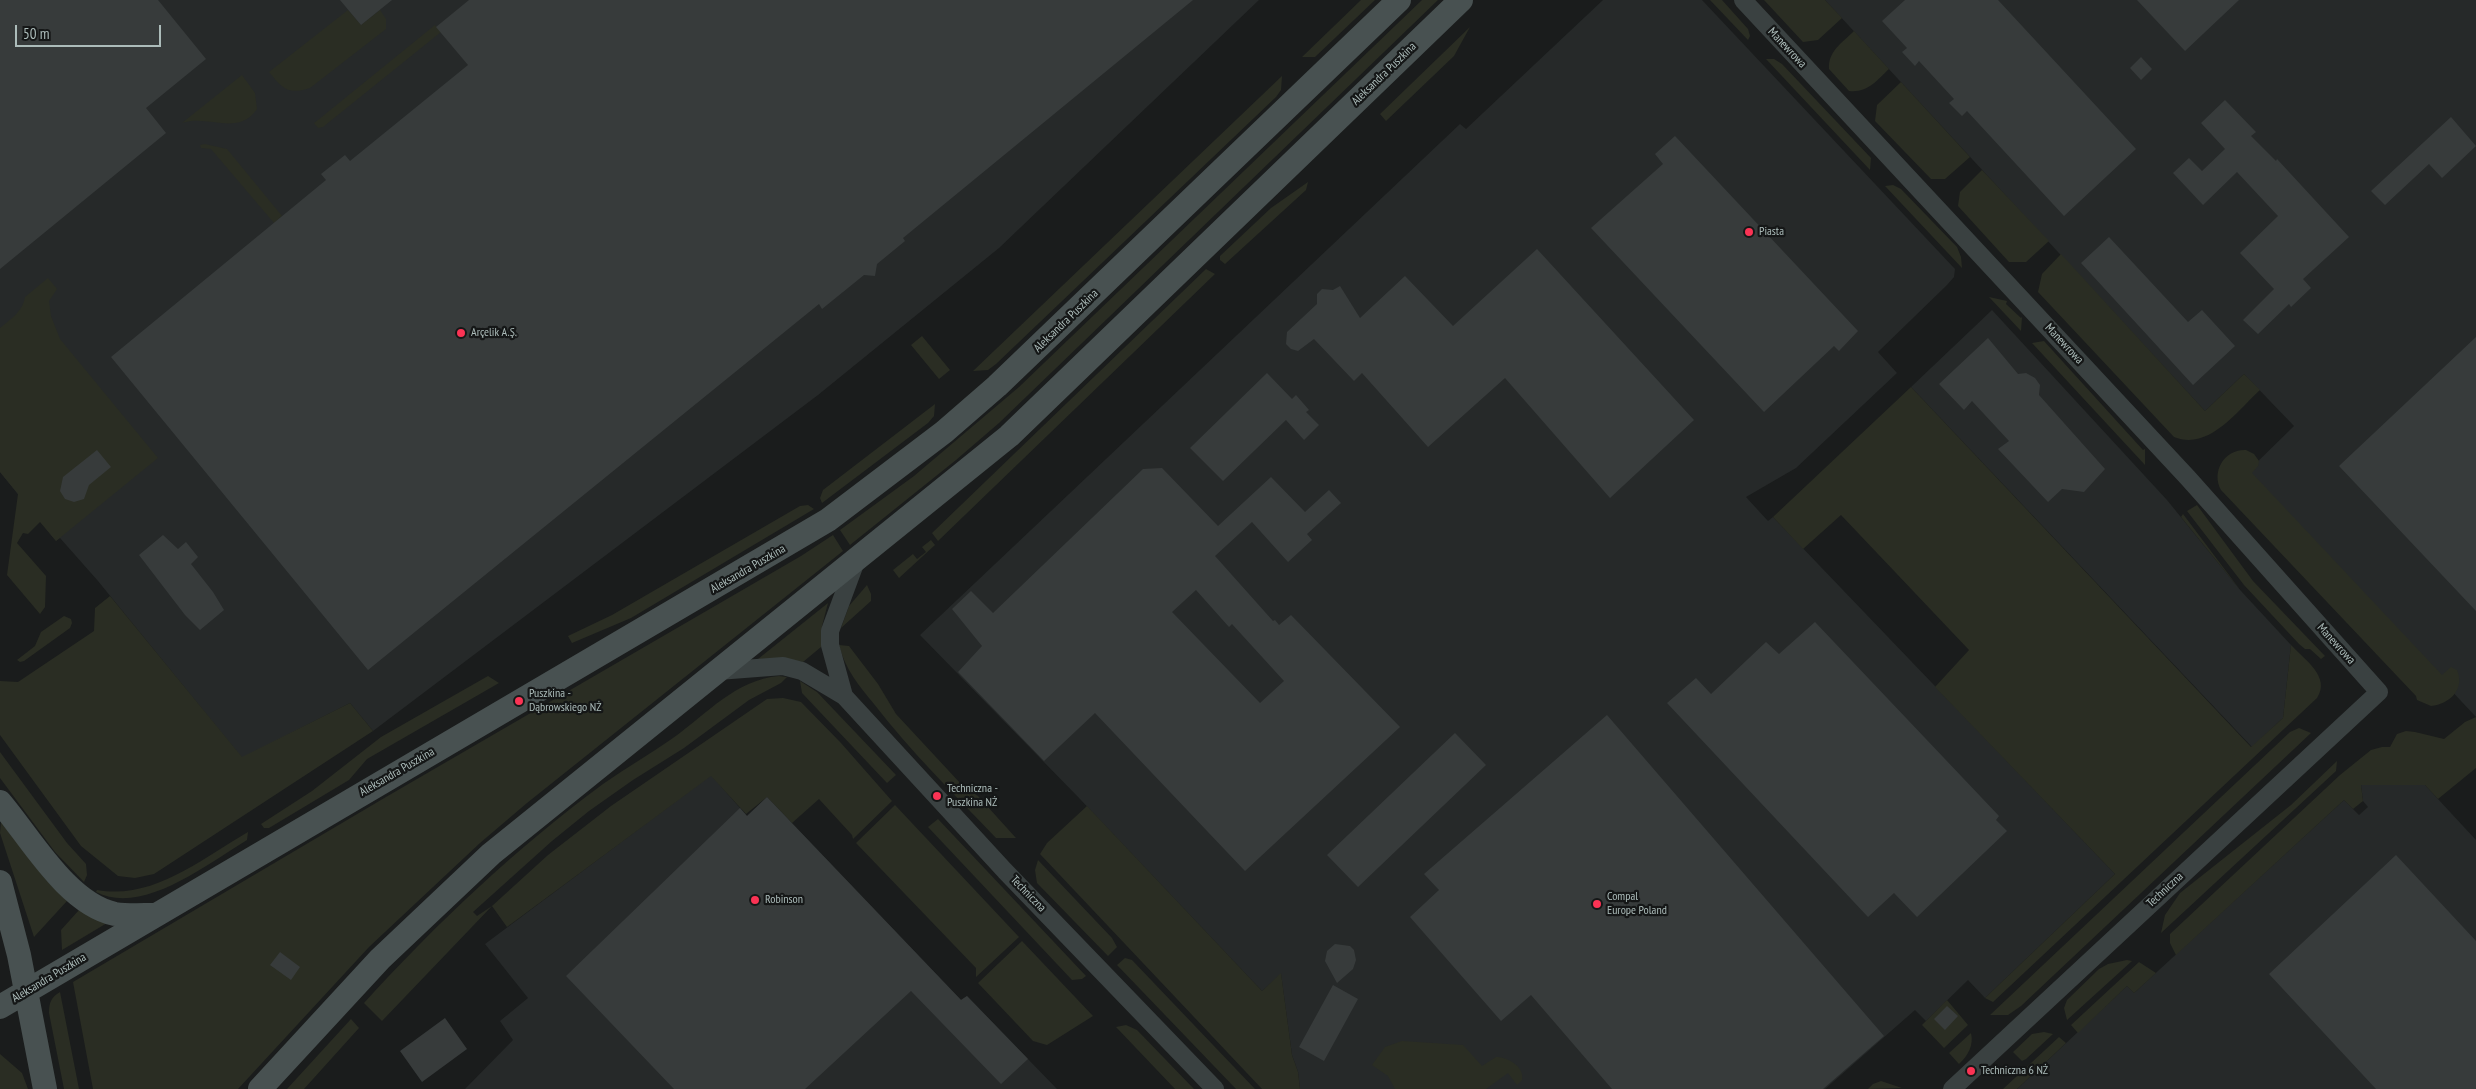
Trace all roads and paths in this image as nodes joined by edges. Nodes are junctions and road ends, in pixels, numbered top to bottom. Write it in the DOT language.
graph roads {
  1 [pos="1399,0"];
  2 [pos="1461,0"];
  3 [pos="1742,0"];
  4 [pos="856,561"];
  5 [pos="718,670"];
  6 [pos="2379,692"];
  7 [pos="844,696"];
  8 [pos="0,802"];
  9 [pos="0,882"];
  10 [pos="154,915"];
  11 [pos="27,991"];
  12 [pos="0,1007"];
  13 [pos="46,1089"];
  14 [pos="260,1089"];
  15 [pos="1215,1089"];
  16 [pos="1952,1089"];
  1 -- 10 [label="main road, Aleksandra Puszkina"];
  2 -- 4 [label="main road, Aleksandra Puszkina"];
  3 -- 6 [label="street, Manewrowa"];
  4 -- 5 [label="main road, Aleksandra Puszkina"];
  4 -- 7 [label="street, Techniczna"];
  5 -- 7 [label="street, Techniczna"];
  5 -- 14 [label="main road, Aleksandra Puszkina"];
  6 -- 16 [label="street, Techniczna"];
  7 -- 15 [label="street, Techniczna"];
  8 -- 10 [label="main road"];
  9 -- 11 [label="main road"];
  10 -- 11 [label="main road, Aleksandra Puszkina"];
  11 -- 12 [label="main road, Aleksandra Puszkina"];
  11 -- 13 [label="main road"];
}
